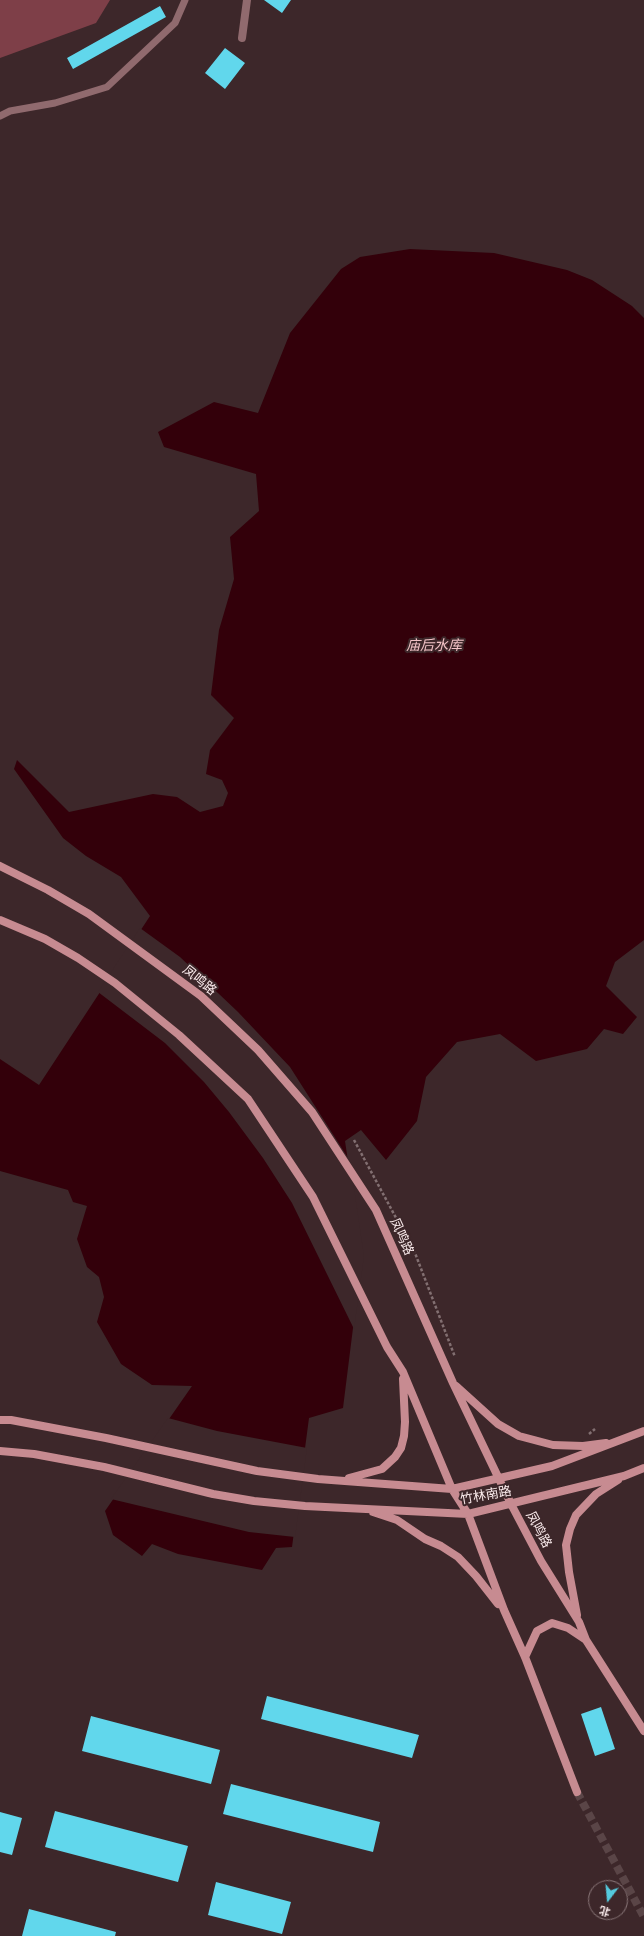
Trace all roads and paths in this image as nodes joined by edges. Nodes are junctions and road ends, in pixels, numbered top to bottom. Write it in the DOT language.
graph roads {
  1 [pos="185,0"];
  2 [pos="247,0"];
  3 [pos="242,38"];
  4 [pos="0,116"];
  5 [pos="0,866"];
  6 [pos="0,920"];
  7 [pos="354,1140"];
  8 [pos="456,1359"];
  9 [pos="403,1372"];
  10 [pos="452,1383"];
  11 [pos="0,1420"];
  12 [pos="595,1429"];
  13 [pos="644,1432"];
  14 [pos="584,1438"];
  15 [pos="620,1442"];
  16 [pos="0,1451"];
  17 [pos="644,1468"];
  18 [pos="624,1476"];
  19 [pos="498,1478"];
  20 [pos="340,1480"];
  21 [pos="452,1489"];
  22 [pos="511,1504"];
  23 [pos="362,1508"];
  24 [pos="468,1514"];
  25 [pos="504,1610"];
  26 [pos="579,1622"];
  27 [pos="586,1640"];
  28 [pos="525,1657"];
  29 [pos="644,1731"];
  30 [pos="577,1792"];
  1 -- 4 [label="lane"];
  2 -- 3 [label="street"];
  5 -- 10 [label="main road, 凤鸣路"];
  6 -- 9 [label="main road"];
  7 -- 8 [label="path"];
  9 -- 20 [label="main road"];
  9 -- 21 [label="main road"];
  10 -- 15 [label="main road"];
  10 -- 19 [label="main road, 凤鸣路"];
  11 -- 20 [label="main road, 竹林南路"];
  12 -- 14 [label="path"];
  13 -- 15 [label="main road, 竹林南路"];
  15 -- 19 [label="main road, 竹林南路"];
  16 -- 23 [label="main road, 竹林南路"];
  17 -- 18 [label="main road, 竹林南路"];
  18 -- 22 [label="main road, 竹林南路"];
  18 -- 26 [label="main road"];
  19 -- 21 [label="main road, 竹林南路"];
  19 -- 22 [label="main road, 凤鸣路"];
  20 -- 21 [label="main road, 竹林南路"];
  21 -- 24 [label="main road"];
  22 -- 24 [label="main road, 竹林南路"];
  22 -- 26 [label="main road, 凤鸣路"];
  23 -- 24 [label="main road, 竹林南路"];
  23 -- 25 [label="main road"];
  24 -- 25 [label="main road"];
  25 -- 28 [label="main road"];
  26 -- 27 [label="main road, 凤鸣路"];
  27 -- 28 [label="main road"];
  27 -- 29 [label="main road, 凤鸣路"];
  28 -- 30 [label="main road"];
}
